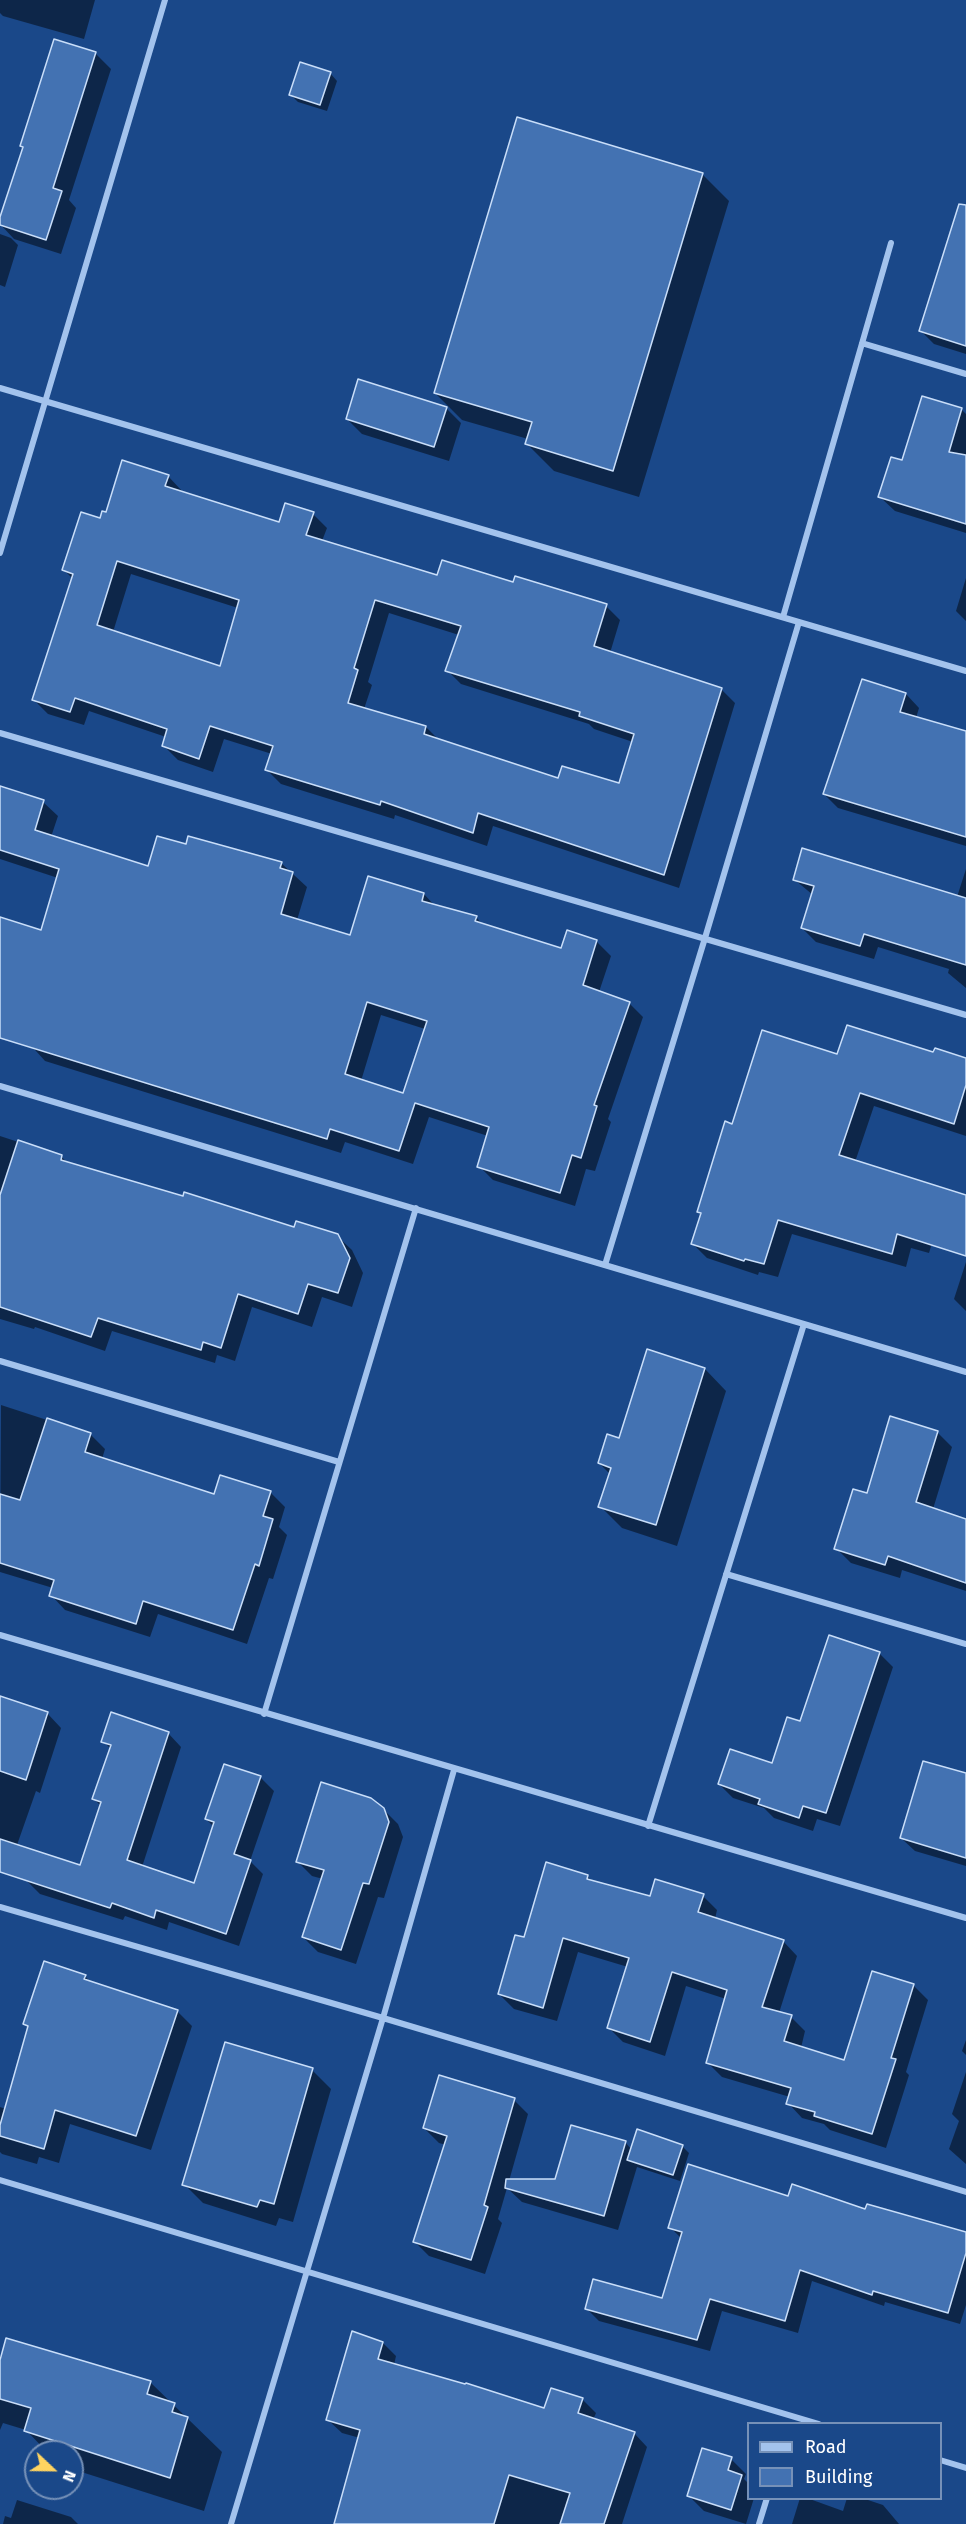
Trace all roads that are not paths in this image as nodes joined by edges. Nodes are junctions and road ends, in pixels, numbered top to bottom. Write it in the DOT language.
graph roads {
  1 [pos="165,0"];
  2 [pos="891,243"];
  3 [pos="862,343"];
  4 [pos="966,374"];
  5 [pos="0,388"];
  6 [pos="45,401"];
  7 [pos="0,553"];
  8 [pos="783,617"];
  9 [pos="799,622"];
  10 [pos="966,671"];
  11 [pos="0,733"];
  12 [pos="705,938"];
  13 [pos="966,1015"];
  14 [pos="0,1086"];
  15 [pos="416,1208"];
  16 [pos="605,1264"];
  17 [pos="804,1324"];
  18 [pos="0,1361"];
  19 [pos="966,1372"];
  20 [pos="339,1462"];
  21 [pos="726,1574"];
  22 [pos="0,1635"];
  23 [pos="966,1644"];
  24 [pos="264,1714"];
  25 [pos="454,1770"];
  26 [pos="648,1826"];
  27 [pos="0,1907"];
  28 [pos="966,1918"];
  29 [pos="383,2018"];
  30 [pos="0,2180"];
  31 [pos="966,2192"];
  32 [pos="307,2270"];
  33 [pos="792,2415"];
  34 [pos="790,2422"];
  35 [pos="813,2422"];
  36 [pos="942,2461"];
  37 [pos="966,2468"];
  38 [pos="767,2500"];
  39 [pos="231,2524"];
  40 [pos="759,2524"];
  1 -- 6 [label="street"];
  2 -- 3 [label="street"];
  3 -- 4 [label="street"];
  3 -- 8 [label="street"];
  5 -- 6 [label="street"];
  6 -- 7 [label="street"];
  6 -- 8 [label="street"];
  8 -- 9 [label="street"];
  9 -- 10 [label="street"];
  9 -- 12 [label="street"];
  11 -- 12 [label="street"];
  12 -- 13 [label="street"];
  12 -- 16 [label="street"];
  14 -- 15 [label="street"];
  15 -- 16 [label="street"];
  15 -- 20 [label="street"];
  16 -- 17 [label="street"];
  17 -- 19 [label="street"];
  17 -- 21 [label="street"];
  18 -- 20 [label="street"];
  20 -- 24 [label="street"];
  21 -- 23 [label="street"];
  21 -- 26 [label="street"];
  22 -- 24 [label="street"];
  24 -- 25 [label="street"];
  25 -- 26 [label="street"];
  25 -- 29 [label="street"];
  26 -- 28 [label="street"];
  27 -- 29 [label="street"];
  29 -- 31 [label="street"];
  29 -- 32 [label="street"];
  30 -- 32 [label="street"];
  32 -- 33 [label="street"];
  32 -- 39 [label="street"];
  33 -- 34 [label="street"];
  33 -- 35 [label="street"];
  36 -- 37 [label="street"];
  38 -- 40 [label="street"];
}
